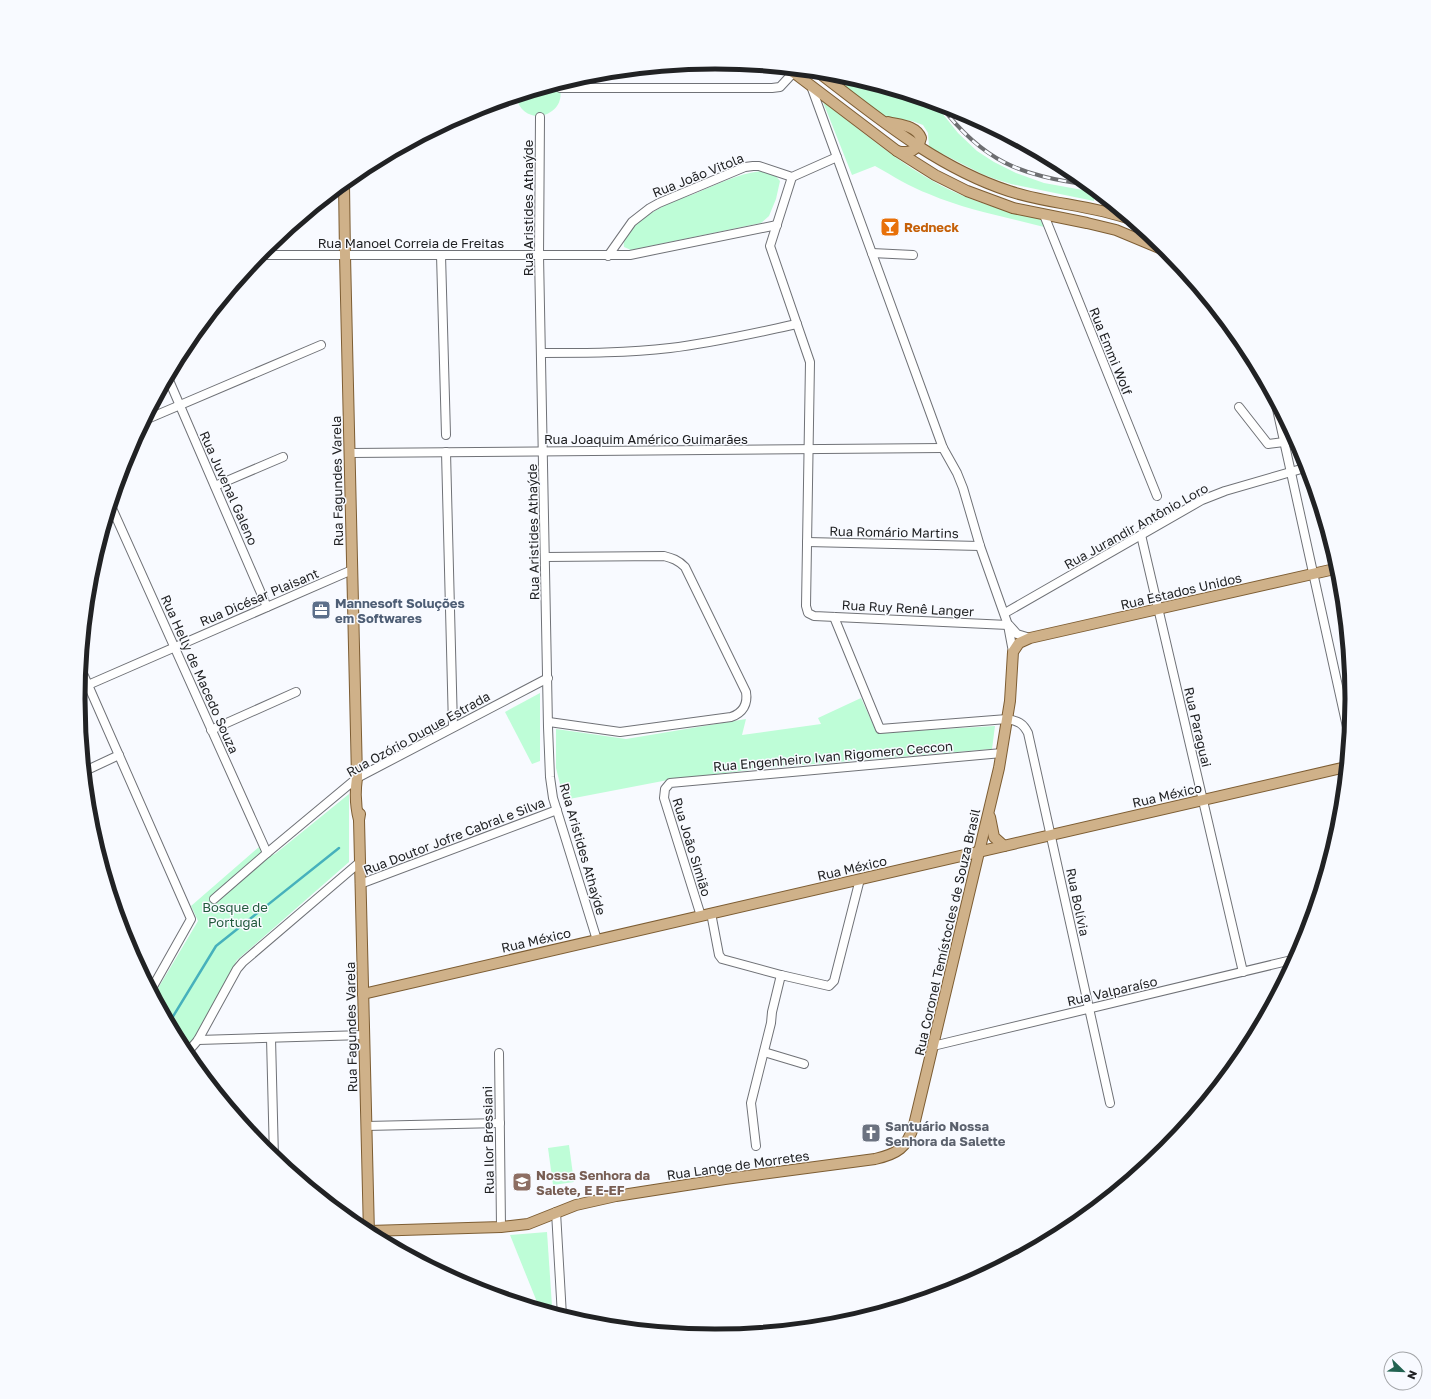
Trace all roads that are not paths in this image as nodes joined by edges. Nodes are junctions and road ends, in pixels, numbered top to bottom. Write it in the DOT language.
graph roads {
  1 [pos="790,73"];
  2 [pos="795,74"];
  3 [pos="831,80"];
  4 [pos="811,86"];
  5 [pos="560,88"];
  6 [pos="540,117"];
  7 [pos="918,147"];
  8 [pos="897,151"];
  9 [pos="837,157"];
  10 [pos="792,177"];
  11 [pos="344,190"];
  12 [pos="1044,215"];
  13 [pos="1120,216"];
  14 [pos="777,225"];
  15 [pos="1151,245"];
  16 [pos="872,253"];
  17 [pos="269,255"];
  18 [pos="345,255"];
  19 [pos="441,255"];
  20 [pos="913,255"];
  21 [pos="540,256"];
  22 [pos="608,256"];
  23 [pos="797,324"];
  24 [pos="321,345"];
  25 [pos="541,353"];
  26 [pos="170,383"];
  27 [pos="180,406"];
  28 [pos="1239,407"];
  29 [pos="1278,416"];
  30 [pos="152,417"];
  31 [pos="446,435"];
  32 [pos="1284,442"];
  33 [pos="943,448"];
  34 [pos="809,449"];
  35 [pos="543,451"];
  36 [pos="446,452"];
  37 [pos="350,453"];
  38 [pos="283,457"];
  39 [pos="1302,469"];
  40 [pos="1291,472"];
  41 [pos="215,486"];
  42 [pos="1157,496"];
  43 [pos="114,512"];
  44 [pos="1140,535"];
  45 [pos="807,542"];
  46 [pos="980,546"];
  47 [pos="545,557"];
  48 [pos="1333,569"];
  49 [pos="352,570"];
  50 [pos="1313,574"];
  51 [pos="267,607"];
  52 [pos="1158,609"];
  53 [pos="1005,613"];
  54 [pos="834,617"];
  55 [pos="1008,625"];
  56 [pos="1030,638"];
  57 [pos="175,647"];
  58 [pos="1013,652"];
  59 [pos="548,678"];
  60 [pos="85,679"];
  61 [pos="88,685"];
  62 [pos="296,692"];
  63 [pos="1008,719"];
  64 [pos="1346,720"];
  65 [pos="548,722"];
  66 [pos="453,727"];
  67 [pos="212,730"];
  68 [pos="1002,752"];
  69 [pos="119,756"];
  70 [pos="1342,768"];
  71 [pos="89,769"];
  72 [pos="358,778"];
  73 [pos="666,786"];
  74 [pos="1203,800"];
  75 [pos="557,810"];
  76 [pos="989,811"];
  77 [pos="1050,835"];
  78 [pos="1004,846"];
  79 [pos="979,852"];
  80 [pos="267,853"];
  81 [pos="360,862"];
  82 [pos="860,879"];
  83 [pos="360,884"];
  84 [pos="214,899"];
  85 [pos="711,913"];
  86 [pos="700,916"];
  87 [pos="597,940"];
  88 [pos="1289,961"];
  89 [pos="1243,972"];
  90 [pos="781,975"];
  91 [pos="154,985"];
  92 [pos="363,994"];
  93 [pos="1089,1009"];
  94 [pos="364,1035"];
  95 [pos="271,1038"];
  96 [pos="198,1040"];
  97 [pos="933,1046"];
  98 [pos="190,1049"];
  99 [pos="764,1052"];
  100 [pos="499,1053"];
  101 [pos="804,1064"];
  102 [pos="1110,1103"];
  103 [pos="500,1123"];
  104 [pos="366,1126"];
  105 [pos="756,1146"];
  106 [pos="902,1148"];
  107 [pos="274,1149"];
  108 [pos="556,1212"];
  109 [pos="368,1226"];
  110 [pos="501,1227"];
  111 [pos="377,1232"];
  112 [pos="562,1311"];
  1 -- 5 [label="street"];
  2 -- 4 [label="main road"];
  3 -- 7 [label="main road"];
  4 -- 8 [label="main road"];
  4 -- 9 [label="street"];
  6 -- 21 [label="street, Rua Aristides Athaýde"];
  7 -- 8 [label="main road"];
  7 -- 13 [label="main road"];
  8 -- 12 [label="main road"];
  9 -- 10 [label="street"];
  9 -- 16 [label="street"];
  10 -- 14 [label="street"];
  10 -- 22 [label="street, Rua João Vitola"];
  11 -- 18 [label="main road, Rua Fagundes Varela"];
  12 -- 15 [label="main road"];
  12 -- 42 [label="street, Rua Emmi Wolf"];
  14 -- 22 [label="street, Rua Manoel Correia de Freitas"];
  14 -- 23 [label="street"];
  16 -- 20 [label="street"];
  16 -- 33 [label="street"];
  17 -- 18 [label="street, Rua Manoel Correia de Freitas"];
  18 -- 19 [label="street, Rua Manoel Correia de Freitas"];
  18 -- 37 [label="main road, Rua Fagundes Varela"];
  19 -- 21 [label="street, Rua Manoel Correia de Freitas"];
  19 -- 31 [label="street"];
  21 -- 22 [label="street, Rua Manoel Correia de Freitas"];
  21 -- 25 [label="street, Rua Aristides Athaýde"];
  23 -- 25 [label="street"];
  23 -- 34 [label="street"];
  24 -- 27 [label="street"];
  25 -- 35 [label="street, Rua Aristides Athaýde"];
  26 -- 27 [label="street, Rua Juvenal Galeno"];
  27 -- 30 [label="street"];
  27 -- 41 [label="street, Rua Juvenal Galeno"];
  28 -- 32 [label="street"];
  29 -- 32 [label="street"];
  32 -- 40 [label="street"];
  33 -- 34 [label="street, Rua Joaquim Américo Guimarães"];
  33 -- 46 [label="street"];
  34 -- 35 [label="street, Rua Joaquim Américo Guimarães"];
  34 -- 45 [label="street"];
  35 -- 36 [label="street, Rua Joaquim Américo Guimarães"];
  35 -- 47 [label="street, Rua Aristides Athaýde"];
  36 -- 37 [label="street, Rua Joaquim Américo Guimarães"];
  36 -- 66 [label="street"];
  37 -- 49 [label="main road, Rua Fagundes Varela"];
  38 -- 41 [label="street"];
  39 -- 40 [label="street, Rua Jurandir Antônio Loro"];
  40 -- 44 [label="street, Rua Jurandir Antônio Loro"];
  40 -- 50 [label="street"];
  41 -- 51 [label="street, Rua Juvenal Galeno"];
  43 -- 57 [label="street, Rua Helly de Macedo Souza"];
  44 -- 52 [label="street, Rua Paraguai"];
  44 -- 53 [label="street, Rua Jurandir Antônio Loro"];
  45 -- 46 [label="street, Rua Romário Martins"];
  45 -- 54 [label="street, Rua Ruy Renê Langer"];
  46 -- 53 [label="street"];
  47 -- 59 [label="street, Rua Aristides Athaýde"];
  47 -- 65 [label="street"];
  48 -- 50 [label="main road, Rua Estados Unidos"];
  49 -- 51 [label="street, Rua Dicésar Plaisant"];
  49 -- 72 [label="main road, Rua Fagundes Varela"];
  50 -- 52 [label="main road, Rua Estados Unidos"];
  50 -- 64 [label="street"];
  51 -- 57 [label="street, Rua Dicésar Plaisant"];
  52 -- 56 [label="main road, Rua Estados Unidos"];
  52 -- 74 [label="street, Rua Paraguai"];
  53 -- 55 [label="street"];
  54 -- 55 [label="street, Rua Ruy Renê Langer"];
  54 -- 63 [label="street"];
  55 -- 56 [label="street"];
  55 -- 58 [label="street"];
  56 -- 58 [label="main road, Rua Estados Unidos"];
  57 -- 61 [label="street, Rua Dicésar Plaisant"];
  57 -- 67 [label="street, Rua Helly de Macedo Souza"];
  58 -- 63 [label="main road, Rua Coronel Temístocles de Souza Brasil"];
  59 -- 65 [label="street, Rua Aristides Athaýde"];
  59 -- 66 [label="street, Rua Ozório Duque Estrada"];
  60 -- 61 [label="street"];
  61 -- 69 [label="street"];
  62 -- 67 [label="street"];
  63 -- 68 [label="main road, Rua Coronel Temístocles de Souza Brasil"];
  63 -- 77 [label="street, Rua Bolívia"];
  65 -- 75 [label="street, Rua Aristides Athaýde"];
  66 -- 72 [label="street, Rua Ozório Duque Estrada"];
  67 -- 80 [label="street, Rua Helly de Macedo Souza"];
  68 -- 73 [label="street, Rua Engenheiro Ivan Rigomero Ceccon"];
  68 -- 76 [label="main road, Rua Coronel Temístocles de Souza Brasil"];
  69 -- 71 [label="street"];
  69 -- 91 [label="street"];
  70 -- 74 [label="main road, Rua México"];
  72 -- 80 [label="street, Rua Ozório Duque Estrada"];
  72 -- 81 [label="main road, Rua Fagundes Varela"];
  73 -- 86 [label="street, Rua João Simião"];
  74 -- 77 [label="main road, Rua México"];
  74 -- 89 [label="street, Rua Paraguai"];
  75 -- 83 [label="street, Rua Doutor Jofre Cabral e Silva"];
  75 -- 87 [label="street, Rua Aristides Athaýde"];
  76 -- 78 [label="main road"];
  76 -- 79 [label="main road, Rua Coronel Temístocles de Souza Brasil"];
  77 -- 78 [label="main road, Rua México"];
  77 -- 93 [label="street, Rua Bolívia"];
  78 -- 79 [label="main road, Rua México"];
  79 -- 82 [label="main road, Rua México"];
  79 -- 97 [label="main road, Rua Coronel Temístocles de Souza Brasil"];
  80 -- 84 [label="street, Rua Ozório Duque Estrada"];
  81 -- 83 [label="main road, Rua Fagundes Varela"];
  81 -- 96 [label="street"];
  82 -- 85 [label="main road, Rua México"];
  82 -- 90 [label="street"];
  83 -- 92 [label="main road, Rua Fagundes Varela"];
  85 -- 86 [label="main road, Rua México"];
  85 -- 90 [label="street"];
  86 -- 87 [label="main road, Rua México"];
  87 -- 92 [label="main road, Rua México"];
  88 -- 89 [label="street, Rua Valparaíso"];
  89 -- 93 [label="street, Rua Valparaíso"];
  90 -- 99 [label="street"];
  92 -- 94 [label="main road, Rua Fagundes Varela"];
  93 -- 97 [label="street, Rua Valparaíso"];
  93 -- 102 [label="street, Rua Bolívia"];
  94 -- 95 [label="street"];
  94 -- 104 [label="main road, Rua Fagundes Varela"];
  95 -- 96 [label="street"];
  95 -- 107 [label="street"];
  96 -- 98 [label="street"];
  97 -- 106 [label="main road, Rua Coronel Temístocles de Souza Brasil"];
  99 -- 101 [label="street"];
  99 -- 105 [label="street"];
  100 -- 103 [label="street, Rua Ilor Bressiani"];
  103 -- 104 [label="street"];
  103 -- 110 [label="street, Rua Ilor Bressiani"];
  104 -- 109 [label="main road, Rua Fagundes Varela"];
  106 -- 108 [label="main road, Rua Lange de Morretes"];
  108 -- 110 [label="main road, Rua Lange de Morretes"];
  108 -- 112 [label="street"];
  110 -- 111 [label="main road, Rua Lange de Morretes"];
}
